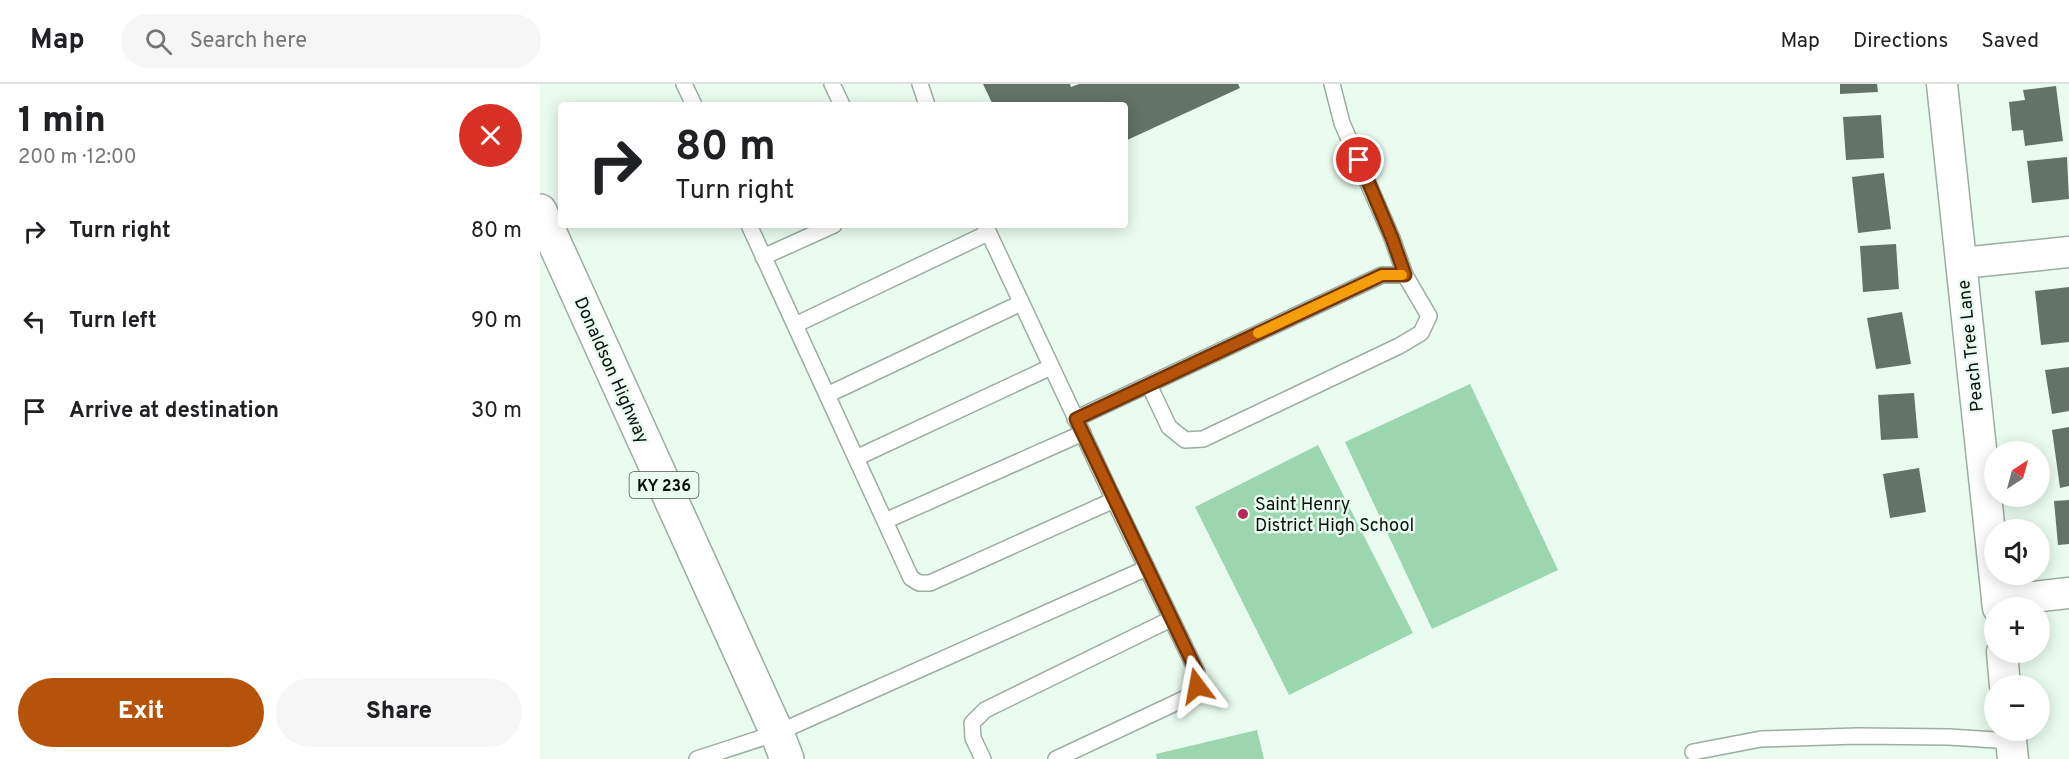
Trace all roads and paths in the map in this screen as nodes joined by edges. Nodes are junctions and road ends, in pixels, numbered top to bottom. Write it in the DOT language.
graph roads {
  1 [pos="684,84"];
  2 [pos="832,84"];
  3 [pos="920,84"];
  4 [pos="1332,84"];
  5 [pos="1942,84"];
  6 [pos="692,102"];
  7 [pos="841,102"];
  8 [pos="926,102"];
  9 [pos="540,211"];
  10 [pos="750,228"];
  11 [pos="827,228"];
  12 [pos="987,229"];
  13 [pos="2069,252"];
  14 [pos="763,257"];
  15 [pos="1962,263"];
  16 [pos="1405,275"];
  17 [pos="1021,303"];
  18 [pos="795,325"];
  19 [pos="1051,367"];
  20 [pos="1149,385"];
  21 [pos="827,395"];
  22 [pos="1076,419"];
  23 [pos="1083,433"];
  24 [pos="856,458"];
  25 [pos="1114,500"];
  26 [pos="885,521"];
  27 [pos="1147,567"];
  28 [pos="2069,593"];
  29 [pos="1996,597"];
  30 [pos="2043,597"];
  31 [pos="1172,619"];
  32 [pos="2011,743"];
  33 [pos="782,746"];
  34 [pos="1693,752"];
  35 [pos="697,759"];
  36 [pos="983,759"];
  37 [pos="1056,759"];
  1 -- 6 [label="lane"];
  2 -- 7 [label="lane"];
  3 -- 8 [label="lane"];
  4 -- 16 [label="lane"];
  5 -- 15 [label="street, Peach Tree Lane"];
  9 -- 33 [label="main road, Donaldson Highway / KY 236"];
  10 -- 14 [label="lane"];
  11 -- 14 [label="lane"];
  12 -- 17 [label="lane"];
  12 -- 18 [label="lane"];
  13 -- 15 [label="street"];
  14 -- 18 [label="lane"];
  15 -- 29 [label="street, Peach Tree Lane"];
  16 -- 20 [label="lane"];
  16 -- 20 [label="lane"];
  17 -- 19 [label="lane"];
  17 -- 21 [label="lane"];
  18 -- 21 [label="lane"];
  19 -- 22 [label="lane"];
  19 -- 24 [label="lane"];
  20 -- 22 [label="lane"];
  21 -- 24 [label="lane"];
  22 -- 23 [label="lane"];
  23 -- 25 [label="lane"];
  23 -- 26 [label="lane"];
  24 -- 26 [label="lane"];
  25 -- 26 [label="lane"];
  25 -- 27 [label="lane"];
  27 -- 31 [label="lane"];
  27 -- 33 [label="lane"];
  28 -- 30 [label="street"];
  31 -- 36 [label="lane"];
  31 -- 37 [label="lane"];
  32 -- 34 [label="lane"];
  33 -- 35 [label="lane"];
}
